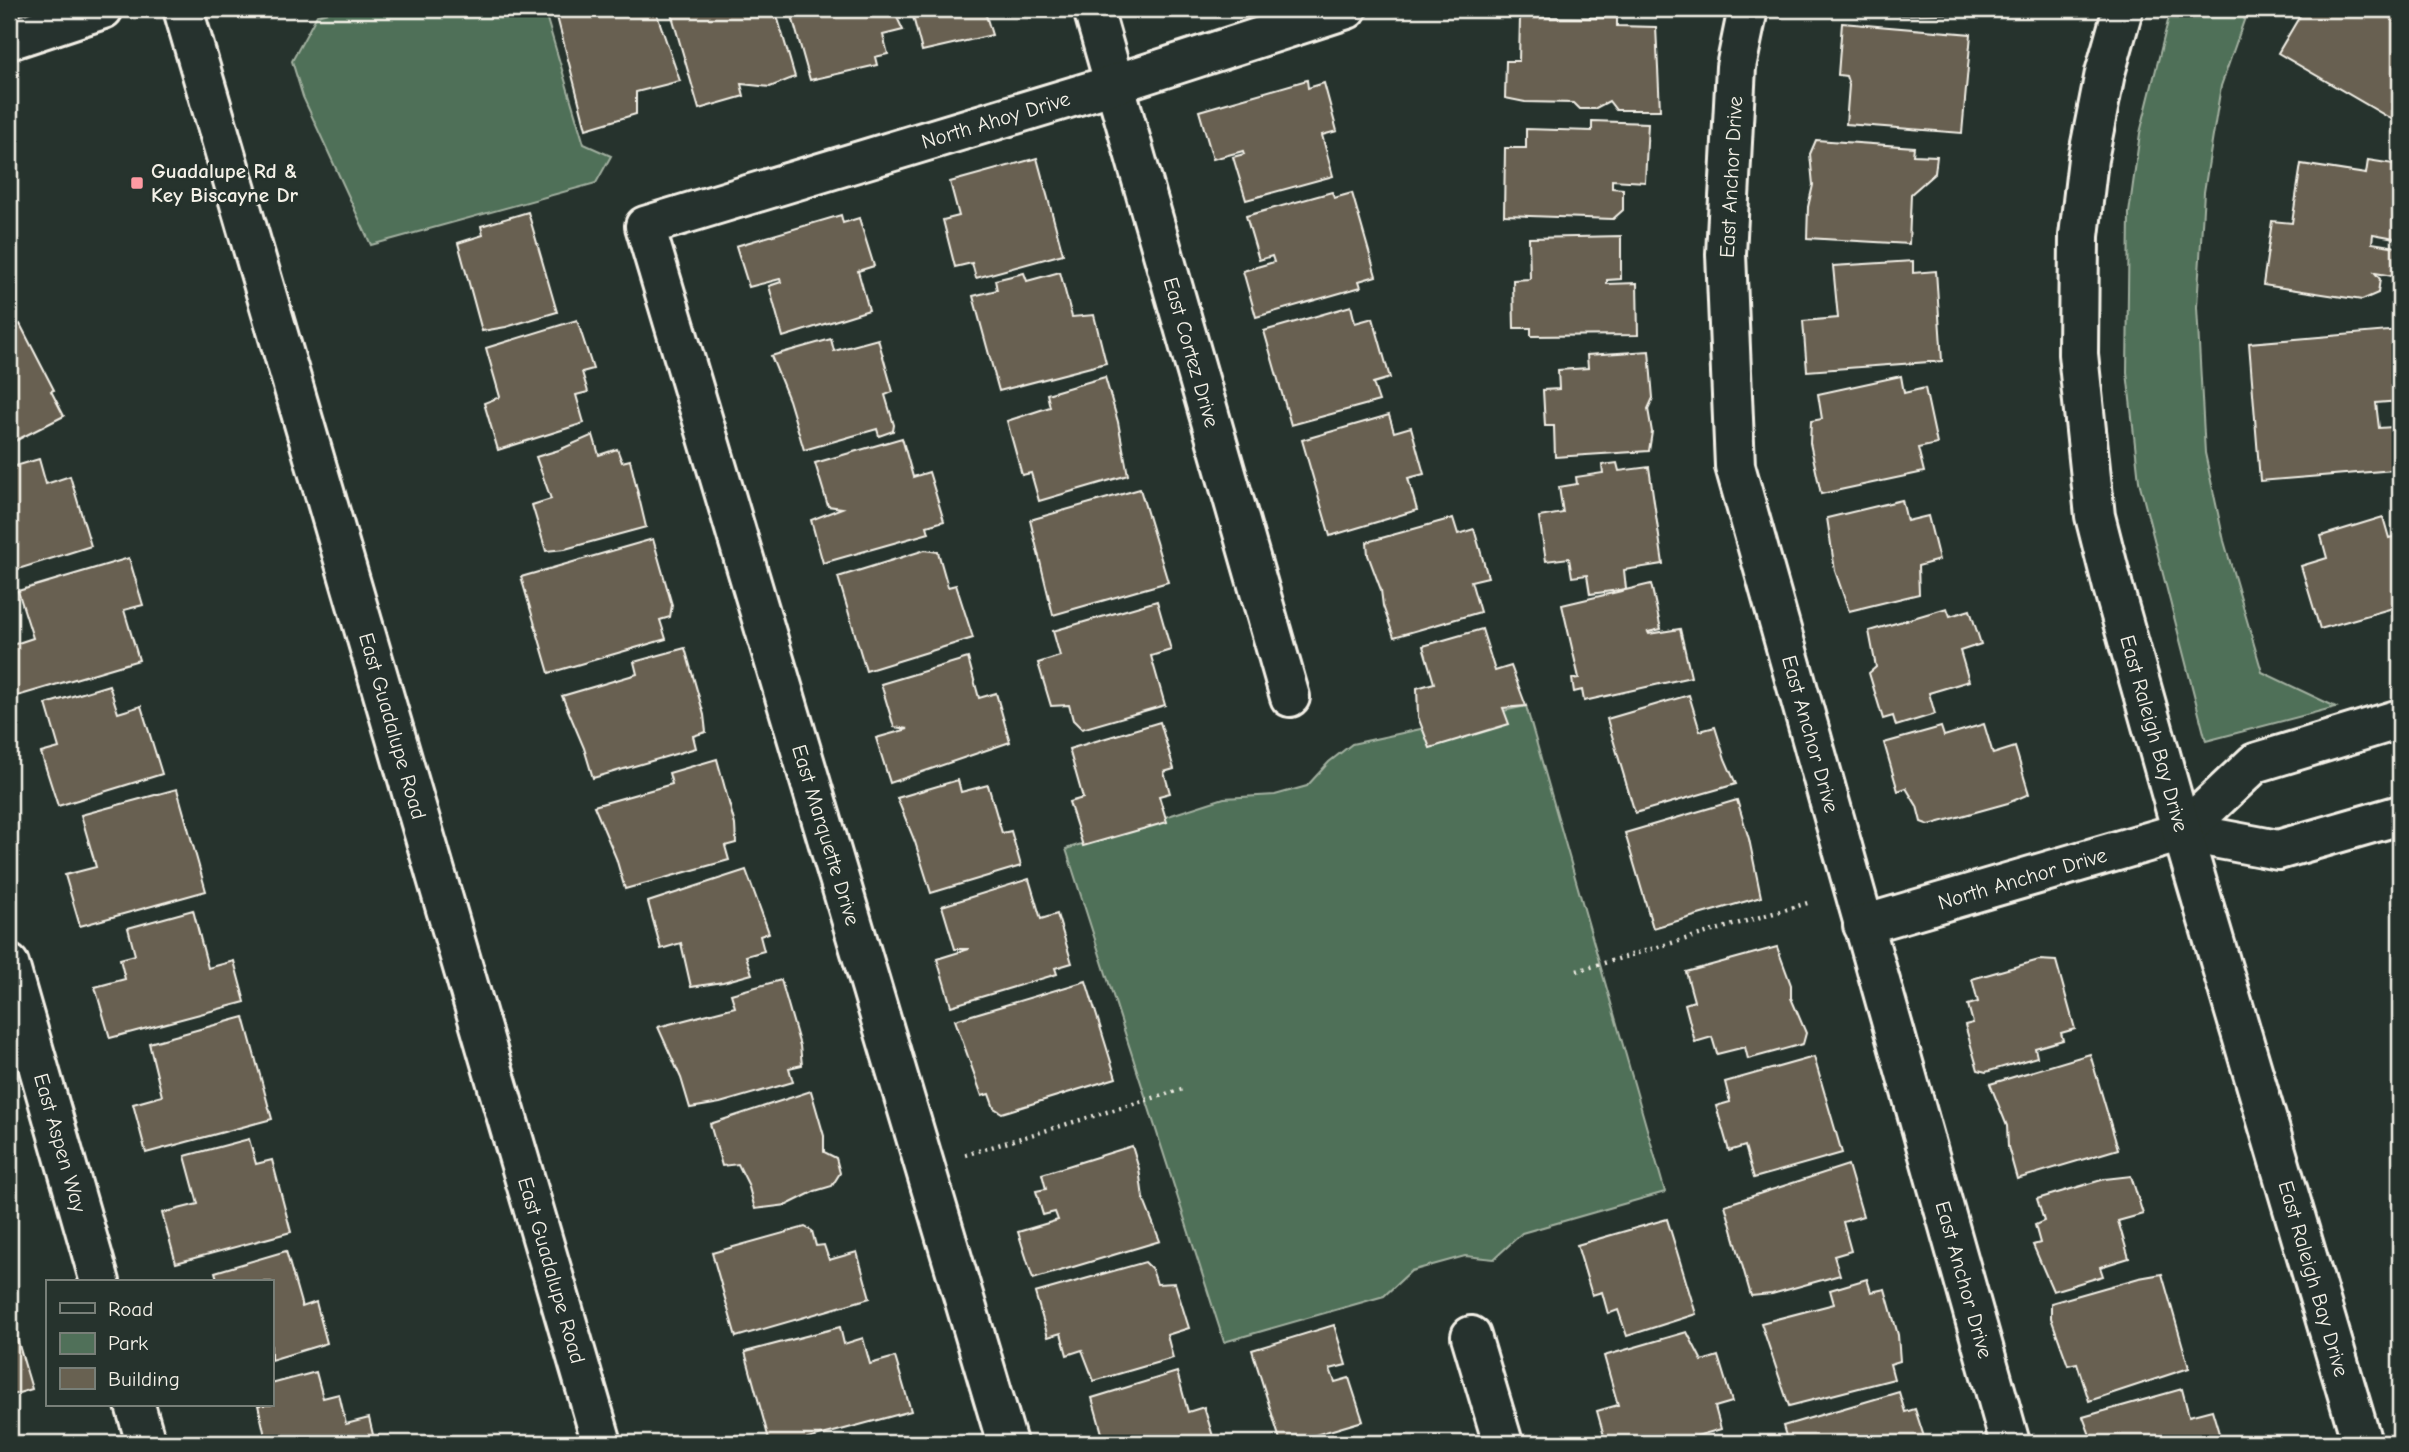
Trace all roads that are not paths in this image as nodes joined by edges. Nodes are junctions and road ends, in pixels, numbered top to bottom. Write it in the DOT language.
graph roads {
  1 [pos="103,9"];
  2 [pos="183,9"];
  3 [pos="1093,9"];
  4 [pos="1346,9"];
  5 [pos="1748,9"];
  6 [pos="2123,9"];
  7 [pos="9,40"];
  8 [pos="1115,84"];
  9 [pos="645,226"];
  10 [pos="1290,697"];
  11 [pos="2400,719"];
  12 [pos="2400,816"];
  13 [pos="2182,832"];
  14 [pos="1863,925"];
  15 [pos="9,964"];
  16 [pos="99,1280"];
  17 [pos="1471,1336"];
  18 [pos="135,1406"];
  19 [pos="146,1443"];
  20 [pos="601,1443"];
  21 [pos="1007,1443"];
  22 [pos="1503,1443"];
  23 [pos="2010,1443"];
  24 [pos="2362,1443"];
  1 -- 7 [label="street"];
  2 -- 20 [label="street, East Guadalupe Road"];
  3 -- 8 [label="street, East Cortez Drive"];
  4 -- 8 [label="street, North Ahoy Drive"];
  5 -- 14 [label="street, East Anchor Drive"];
  6 -- 13 [label="street, East Raleigh Bay Drive"];
  8 -- 9 [label="street, North Ahoy Drive"];
  8 -- 10 [label="street, East Cortez Drive"];
  9 -- 21 [label="street, East Marquette Drive"];
  11 -- 13 [label="street"];
  12 -- 13 [label="street"];
  13 -- 14 [label="street, North Anchor Drive"];
  13 -- 24 [label="street, East Raleigh Bay Drive"];
  14 -- 23 [label="street, East Anchor Drive"];
  15 -- 16 [label="street, East Aspen Way"];
  17 -- 22 [label="street"];
  18 -- 19 [label="street"];
}
